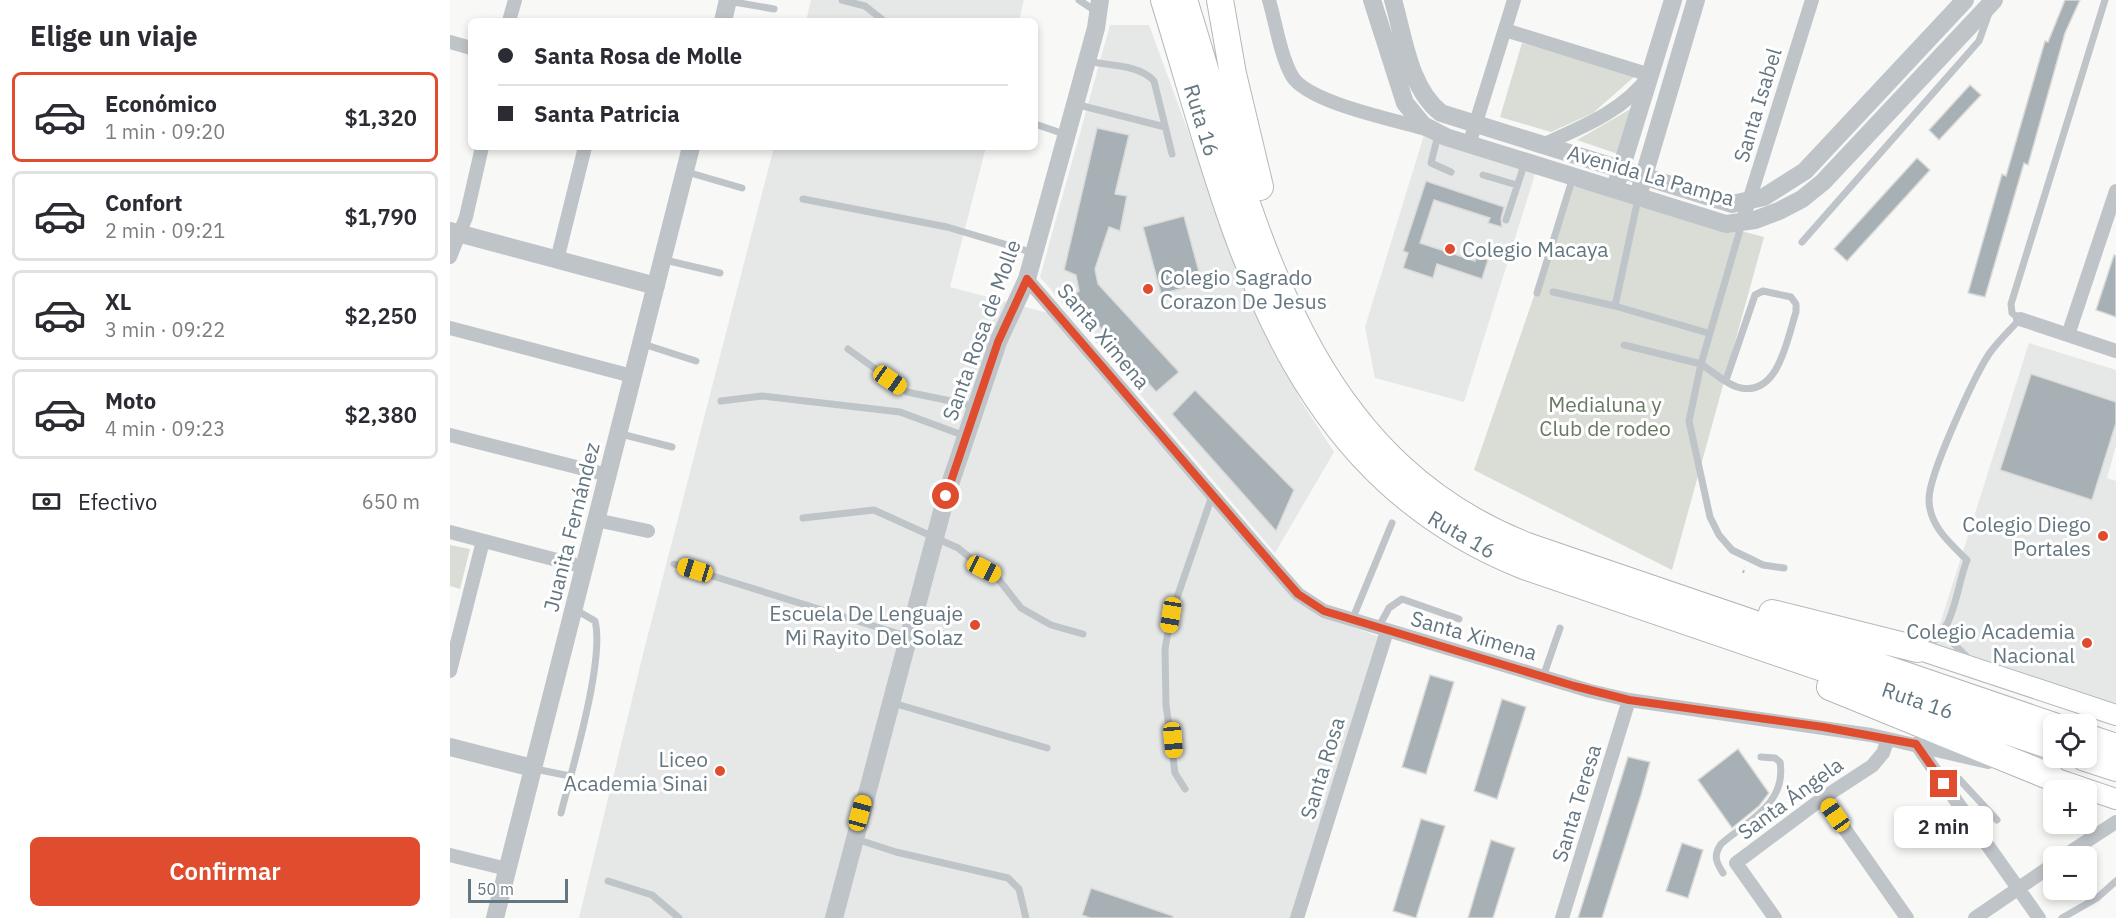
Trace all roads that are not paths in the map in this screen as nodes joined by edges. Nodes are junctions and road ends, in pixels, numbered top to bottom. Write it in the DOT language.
graph roads {
  1 [pos="514,0"];
  2 [pos="728,0"];
  3 [pos="842,0"];
  4 [pos="1079,0"];
  5 [pos="1149,0"];
  6 [pos="1164,0"];
  7 [pos="1184,0"];
  8 [pos="1220,0"];
  9 [pos="1269,0"];
  10 [pos="1372,0"];
  11 [pos="1393,0"];
  12 [pos="1514,0"];
  13 [pos="1673,0"];
  14 [pos="1696,0"];
  15 [pos="1812,0"];
  16 [pos="1965,0"];
  17 [pos="1994,0"];
  18 [pos="2105,0"];
  19 [pos="1099,7"];
  20 [pos="774,9"];
  21 [pos="510,18"];
  22 [pos="724,18"];
  23 [pos="880,18"];
  24 [pos="1505,30"];
  25 [pos="450,42"];
  26 [pos="468,47"];
  27 [pos="1087,61"];
  28 [pos="1650,75"];
  29 [pos="1075,104"];
  30 [pos="1038,125"];
  31 [pos="1475,125"];
  32 [pos="1165,127"];
  33 [pos="1205,131"];
  34 [pos="1434,132"];
  35 [pos="1067,135"];
  36 [pos="1469,145"];
  37 [pos="1540,146"];
  38 [pos="481,150"];
  39 [pos="584,150"];
  40 [pos="690,150"];
  41 [pos="1172,154"];
  42 [pos="1525,162"];
  43 [pos="685,171"];
  44 [pos="1620,171"];
  45 [pos="1451,172"];
  46 [pos="1483,175"];
  47 [pos="1573,177"];
  48 [pos="1643,178"];
  49 [pos="1516,185"];
  50 [pos="742,188"];
  51 [pos="1615,190"];
  52 [pos="2116,191"];
  53 [pos="1638,197"];
  54 [pos="803,199"];
  55 [pos="1749,202"];
  56 [pos="1506,220"];
  57 [pos="1742,223"];
  58 [pos="454,232"];
  59 [pos="1802,242"];
  60 [pos="1035,253"];
  61 [pos="450,257"];
  62 [pos="557,260"];
  63 [pos="662,260"];
  64 [pos="720,273"];
  65 [pos="1027,279"];
  66 [pos="656,286"];
  67 [pos="1553,292"];
  68 [pos="1537,293"];
  69 [pos="1615,306"];
  70 [pos="2020,319"];
  71 [pos="450,328"];
  72 [pos="1708,333"];
  73 [pos="2068,335"];
  74 [pos="641,344"];
  75 [pos="1624,345"];
  76 [pos="848,349"];
  77 [pos="2116,351"];
  78 [pos="696,361"];
  79 [pos="1701,364"];
  80 [pos="1323,375"];
  81 [pos="632,376"];
  82 [pos="1726,380"];
  83 [pos="721,401"];
  84 [pos="975,406"];
  85 [pos="618,433"];
  86 [pos="450,435"];
  87 [pos="965,436"];
  88 [pos="672,447"];
  89 [pos="608,475"];
  90 [pos="1212,496"];
  91 [pos="803,518"];
  92 [pos="596,520"];
  93 [pos="1392,524"];
  94 [pos="648,531"];
  95 [pos="450,532"];
  96 [pos="937,537"];
  97 [pos="483,541"];
  98 [pos="674,564"];
  99 [pos="584,567"];
  100 [pos="1784,568"];
  101 [pos="1549,574"];
  102 [pos="1657,588"];
  103 [pos="573,609"];
  104 [pos="1459,619"];
  105 [pos="1352,620"];
  106 [pos="1947,626"];
  107 [pos="1560,628"];
  108 [pos="1383,629"];
  109 [pos="1083,634"];
  110 [pos="909,637"];
  111 [pos="1917,649"];
  112 [pos="1979,669"];
  113 [pos="450,671"];
  114 [pos="1543,677"];
  115 [pos="1629,700"];
  116 [pos="890,702"];
  117 [pos="2116,715"];
  118 [pos="2043,722"];
  119 [pos="1888,739"];
  120 [pos="2097,741"];
  121 [pos="2043,743"];
  122 [pos="1916,744"];
  123 [pos="450,747"];
  124 [pos="2116,747"];
  125 [pos="1047,748"];
  126 [pos="1761,757"];
  127 [pos="2097,762"];
  128 [pos="1932,767"];
  129 [pos="533,768"];
  130 [pos="2116,768"];
  131 [pos="570,776"];
  132 [pos="2051,777"];
  133 [pos="1185,789"];
  134 [pos="1823,798"];
  135 [pos="2116,799"];
  136 [pos="561,813"];
  137 [pos="1997,820"];
  138 [pos="2116,822"];
  139 [pos="853,838"];
  140 [pos="2079,846"];
  141 [pos="450,855"];
  142 [pos="507,869"];
  143 [pos="2043,871"];
  144 [pos="1723,873"];
  145 [pos="2116,880"];
  146 [pos="608,881"];
  147 [pos="2018,887"];
  148 [pos="495,918"];
  149 [pos="679,918"];
  150 [pos="834,918"];
  151 [pos="1026,918"];
  152 [pos="1297,918"];
  153 [pos="1562,918"];
  154 [pos="1775,918"];
  155 [pos="1907,918"];
  156 [pos="1975,918"];
  157 [pos="2039,918"];
  158 [pos="2062,918"];
  1 -- 21 [label="street"];
  2 -- 20 [label="lane"];
  2 -- 22 [label="street"];
  3 -- 23 [label="lane"];
  4 -- 19 [label="lane"];
  5 -- 33 [label="highway"];
  6 -- 33 [label="highway, Ruta 16"];
  7 -- 80 [label="highway, Ruta 16"];
  8 -- 80 [label="highway"];
  9 -- 34 [label="street"];
  10 -- 34 [label="street, Avenida La Pampa"];
  11 -- 31 [label="street, Avenida La Pampa"];
  12 -- 24 [label="street"];
  13 -- 28 [label="street"];
  14 -- 48 [label="street"];
  15 -- 55 [label="street, Santa Isabel"];
  16 -- 55 [label="street, Avenida La Pampa"];
  17 -- 57 [label="street, Avenida La Pampa"];
  17 -- 59 [label="lane"];
  18 -- 70 [label="lane"];
  19 -- 27 [label="street, Santa Rosa de Molle"];
  24 -- 28 [label="street"];
  24 -- 31 [label="street"];
  25 -- 26 [label="street"];
  27 -- 29 [label="street, Santa Rosa de Molle"];
  27 -- 32 [label="lane"];
  28 -- 37 [label="street"];
  28 -- 44 [label="street"];
  29 -- 32 [label="lane"];
  29 -- 35 [label="street, Santa Rosa de Molle"];
  30 -- 35 [label="lane"];
  31 -- 36 [label="street"];
  31 -- 37 [label="street, Avenida La Pampa"];
  32 -- 41 [label="lane"];
  33 -- 101 [label="highway, Ruta 16"];
  34 -- 36 [label="street, Avenida La Pampa"];
  34 -- 45 [label="lane"];
  35 -- 60 [label="street, Santa Rosa de Molle"];
  36 -- 42 [label="street, Avenida La Pampa"];
  37 -- 44 [label="street, Avenida La Pampa"];
  38 -- 58 [label="street"];
  39 -- 62 [label="street"];
  40 -- 43 [label="street, Juanita Fernández"];
  42 -- 47 [label="street, Avenida La Pampa"];
  42 -- 49 [label="lane"];
  43 -- 50 [label="lane"];
  43 -- 63 [label="street, Juanita Fernández"];
  44 -- 48 [label="street, Avenida La Pampa"];
  44 -- 51 [label="street"];
  46 -- 49 [label="lane"];
  47 -- 51 [label="street, Avenida La Pampa"];
  47 -- 68 [label="lane"];
  48 -- 53 [label="street"];
  48 -- 55 [label="street, Avenida La Pampa"];
  49 -- 56 [label="lane"];
  51 -- 53 [label="street, Avenida La Pampa"];
  52 -- 73 [label="street"];
  53 -- 57 [label="street, Avenida La Pampa"];
  53 -- 69 [label="lane"];
  54 -- 60 [label="lane"];
  55 -- 57 [label="street, Santa Isabel"];
  57 -- 72 [label="lane"];
  58 -- 61 [label="street"];
  58 -- 62 [label="street"];
  60 -- 65 [label="street, Santa Rosa de Molle"];
  62 -- 66 [label="street"];
  63 -- 64 [label="lane"];
  63 -- 66 [label="street, Juanita Fernández"];
  65 -- 84 [label="street, Santa Rosa de Molle"];
  65 -- 90 [label="street, Santa Ximena"];
  66 -- 74 [label="street, Juanita Fernández"];
  67 -- 69 [label="lane"];
  69 -- 72 [label="lane"];
  70 -- 73 [label="street"];
  70 -- 106 [label="lane"];
  71 -- 81 [label="street"];
  72 -- 79 [label="lane"];
  73 -- 77 [label="street"];
  74 -- 78 [label="lane"];
  74 -- 81 [label="street, Juanita Fernández"];
  75 -- 79 [label="lane"];
  76 -- 84 [label="lane"];
  79 -- 82 [label="lane"];
  79 -- 100 [label="lane"];
  80 -- 102 [label="highway, Ruta 16"];
  81 -- 85 [label="street, Juanita Fernández"];
  82 -- 82 [label="lane"];
  83 -- 87 [label="lane"];
  84 -- 87 [label="street, Santa Rosa de Molle"];
  85 -- 88 [label="lane"];
  85 -- 89 [label="street, Juanita Fernández"];
  86 -- 89 [label="street"];
  87 -- 96 [label="street, Santa Rosa de Molle"];
  89 -- 92 [label="street, Juanita Fernández"];
  90 -- 105 [label="street, Santa Ximena"];
  90 -- 133 [label="lane"];
  91 -- 96 [label="lane"];
  92 -- 94 [label="street"];
  92 -- 99 [label="street, Juanita Fernández"];
  93 -- 105 [label="lane"];
  95 -- 97 [label="street"];
  96 -- 109 [label="lane"];
  96 -- 110 [label="street, Santa Rosa de Molle"];
  97 -- 99 [label="street"];
  97 -- 113 [label="street"];
  98 -- 110 [label="lane"];
  99 -- 103 [label="street, Juanita Fernández"];
  101 -- 121 [label="highway, Ruta 16"];
  101 -- 132 [label="highway"];
  102 -- 111 [label="highway"];
  102 -- 118 [label="highway, Ruta 16"];
  103 -- 129 [label="street, Juanita Fernández"];
  103 -- 131 [label="lane"];
  104 -- 108 [label="lane"];
  105 -- 108 [label="street, Santa Ximena"];
  106 -- 111 [label="lane"];
  106 -- 112 [label="lane"];
  107 -- 114 [label="lane"];
  108 -- 114 [label="street, Santa Ximena"];
  108 -- 152 [label="street, Santa Rosa"];
  110 -- 116 [label="street, Santa Rosa de Molle"];
  111 -- 112 [label="main road"];
  112 -- 117 [label="main road"];
  114 -- 115 [label="street, Santa Ximena"];
  115 -- 119 [label="street, Santa Ximena"];
  115 -- 153 [label="street, Santa Teresa"];
  116 -- 125 [label="lane"];
  116 -- 139 [label="street, Santa Rosa de Molle"];
  119 -- 122 [label="street, Santa Ximena"];
  119 -- 134 [label="street, Santa Ángela"];
  120 -- 124 [label="highway"];
  122 -- 128 [label="street"];
  122 -- 132 [label="street, Santa Ximena"];
  123 -- 129 [label="street"];
  126 -- 144 [label="lane"];
  127 -- 130 [label="highway"];
  128 -- 137 [label="lane"];
  128 -- 147 [label="street"];
  129 -- 131 [label="lane"];
  129 -- 142 [label="street, Juanita Fernández"];
  131 -- 136 [label="lane"];
  132 -- 135 [label="main road"];
  134 -- 154 [label="street, Santa Ángela"];
  134 -- 155 [label="street"];
  138 -- 140 [label="street"];
  139 -- 150 [label="street, Santa Rosa de Molle"];
  139 -- 151 [label="lane"];
  141 -- 142 [label="street"];
  142 -- 148 [label="street, Juanita Fernández"];
  143 -- 147 [label="street"];
  145 -- 158 [label="lane"];
  146 -- 149 [label="lane"];
  147 -- 156 [label="street"];
  147 -- 157 [label="street"];
}
